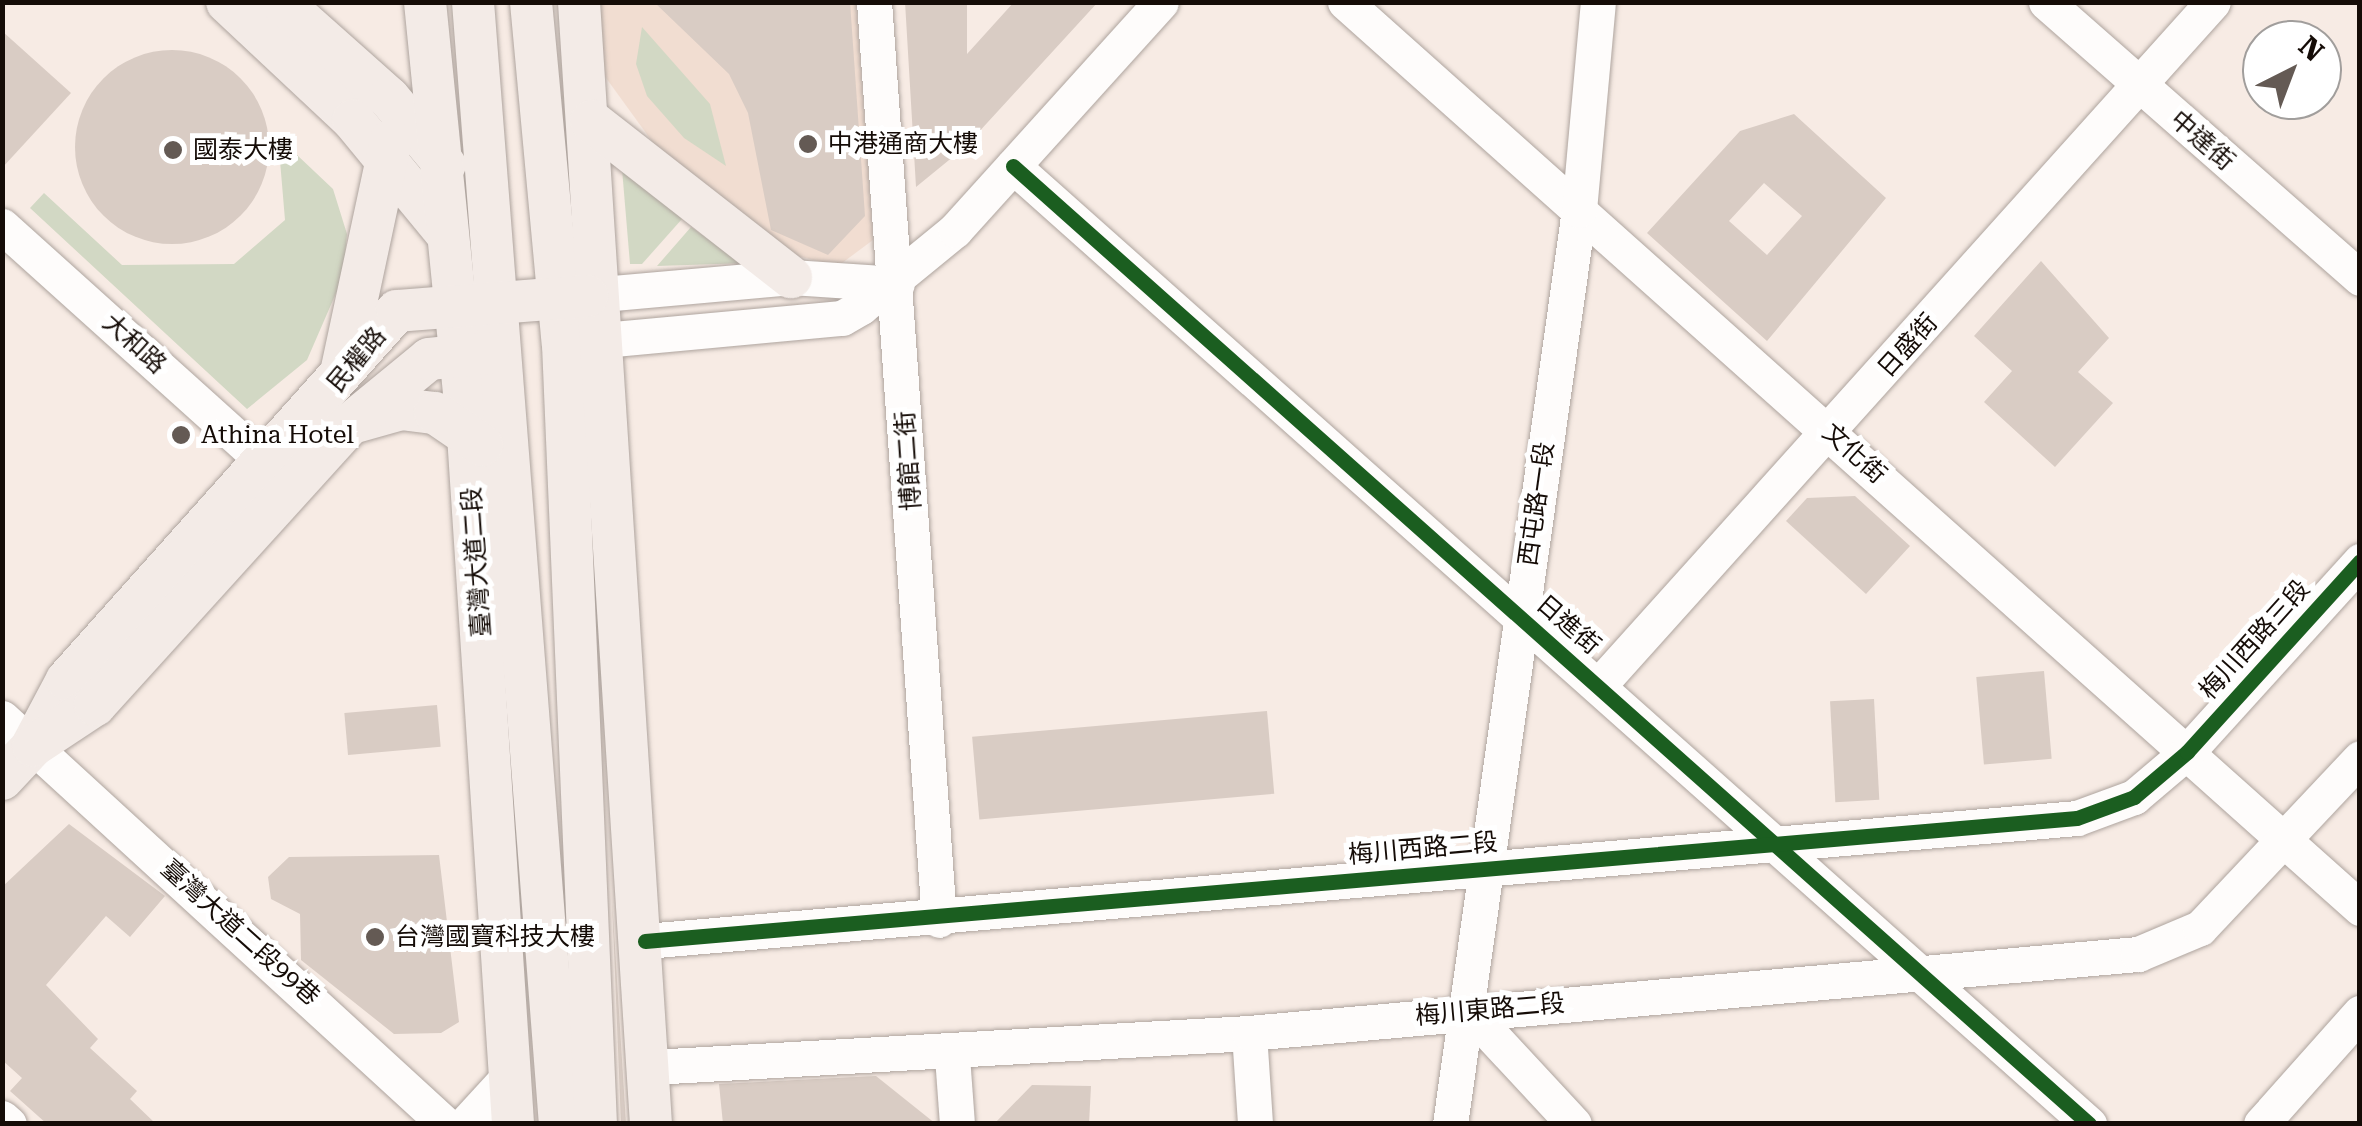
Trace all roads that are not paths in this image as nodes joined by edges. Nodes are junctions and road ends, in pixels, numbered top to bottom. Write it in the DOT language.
graph roads {
  1 [pos="226,2"];
  2 [pos="281,2"];
  3 [pos="423,2"];
  4 [pos="473,2"];
  5 [pos="531,2"];
  6 [pos="579,2"];
  7 [pos="874,2"];
  8 [pos="1162,2"];
  9 [pos="1345,2"];
  10 [pos="1598,2"];
  11 [pos="2046,2"];
  12 [pos="2213,2"];
  13 [pos="2140,86"];
  14 [pos="398,110"];
  15 [pos="591,120"];
  16 [pos="387,158"];
  17 [pos="442,160"];
  18 [pos="1013,166"];
  19 [pos="1579,210"];
  20 [pos="488,215"];
  21 [pos="2,226"];
  22 [pos="448,236"];
  23 [pos="791,277"];
  24 [pos="2360,278"];
  25 [pos="897,284"];
  26 [pos="602,294"];
  27 [pos="559,298"];
  28 [pos="475,305"];
  29 [pos="583,342"];
  30 [pos="480,354"];
  31 [pos="344,403"];
  32 [pos="1830,432"];
  33 [pos="468,435"];
  34 [pos="265,463"];
  35 [pos="506,464"];
  36 [pos="2360,562"];
  37 [pos="1521,618"];
  38 [pos="1599,686"];
  39 [pos="18,732"];
  40 [pos="2186,752"];
  41 [pos="2360,758"];
  42 [pos="2,779"];
  43 [pos="2287,842"];
  44 [pos="1782,847"];
  45 [pos="1488,868"];
  46 [pos="2360,908"];
  47 [pos="939,920"];
  48 [pos="645,941"];
  49 [pos="1923,974"];
  50 [pos="1470,1011"];
  51 [pos="2360,1013"];
  52 [pos="1249,1034"];
  53 [pos="952,1056"];
  54 [pos="652,1067"];
  55 [pos="509,1076"];
  56 [pos="2,1118"];
  57 [pos="9,1124"];
  58 [pos="445,1124"];
  59 [pos="466,1124"];
  60 [pos="513,1124"];
  61 [pos="560,1124"];
  62 [pos="596,1124"];
  63 [pos="651,1124"];
  64 [pos="957,1124"];
  65 [pos="1255,1124"];
  66 [pos="1450,1124"];
  67 [pos="1574,1124"];
  68 [pos="2089,1124"];
  69 [pos="2261,1124"];
  1 -- 16 [label="main road"];
  2 -- 14 [label="main road"];
  3 -- 14 [label="main road"];
  3 -- 17 [label="main road, 臺灣大道二段"];
  4 -- 20 [label="main road, 臺灣大道二段"];
  5 -- 27 [label="main road"];
  6 -- 15 [label="main road"];
  7 -- 25 [label="street, 博館二街"];
  8 -- 18 [label="street, 民權路"];
  9 -- 19 [label="street, 文化街"];
  10 -- 19 [label="street, 西屯路一段"];
  11 -- 13 [label="street, 中達街"];
  12 -- 13 [label="street, 日盛街"];
  13 -- 24 [label="street, 中達街"];
  13 -- 32 [label="street, 日盛街"];
  14 -- 16 [label="main road"];
  14 -- 17 [label="main road"];
  15 -- 23 [label="main road"];
  15 -- 26 [label="main road"];
  16 -- 22 [label="main road"];
  16 -- 31 [label="main road"];
  17 -- 20 [label="main road"];
  17 -- 22 [label="main road, 臺灣大道二段"];
  18 -- 25 [label="street, 民權路"];
  18 -- 37 [label="street, 日進街"];
  19 -- 32 [label="street, 文化街"];
  19 -- 37 [label="street, 西屯路一段"];
  20 -- 27 [label="main road"];
  20 -- 28 [label="main road, 臺灣大道二段"];
  21 -- 34 [label="street, 大和路"];
  22 -- 28 [label="main road, 臺灣大道二段"];
  23 -- 25 [label="street, 民權路"];
  23 -- 26 [label="street, 民權路"];
  25 -- 29 [label="street, 民權路"];
  25 -- 47 [label="street, 博館二街"];
  26 -- 27 [label="main road, 民權路"];
  26 -- 29 [label="main road"];
  27 -- 28 [label="main road, 民權路"];
  27 -- 29 [label="main road"];
  28 -- 30 [label="main road, 臺灣大道二段"];
  28 -- 31 [label="main road, 民權路"];
  29 -- 30 [label="main road, 民權路"];
  29 -- 48 [label="main road"];
  29 -- 62 [label="main road"];
  30 -- 31 [label="main road, 民權路"];
  30 -- 33 [label="main road, 臺灣大道二段"];
  30 -- 35 [label="main road, 臺灣大道二段"];
  31 -- 33 [label="main road"];
  31 -- 34 [label="main road, 民權路"];
  31 -- 39 [label="main road, 民權路"];
  32 -- 38 [label="street, 日盛街"];
  32 -- 40 [label="street, 文化街"];
  33 -- 35 [label="main road"];
  33 -- 55 [label="main road, 臺灣大道二段"];
  34 -- 39 [label="main road, 民權路"];
  35 -- 61 [label="main road, 臺灣大道二段"];
  36 -- 40 [label="street, 梅川西路三段"];
  37 -- 38 [label="street, 日進街"];
  37 -- 45 [label="street, 西屯路一段"];
  38 -- 44 [label="street, 日進街"];
  39 -- 42 [label="main road, 民權路"];
  39 -- 58 [label="street, 臺灣大道二段99巷"];
  40 -- 43 [label="street, 文化街"];
  40 -- 44 [label="street, 梅川西路二段"];
  41 -- 43 [label="street, 梅川東路二段"];
  43 -- 46 [label="street, 文化街"];
  43 -- 49 [label="street, 梅川東路二段"];
  44 -- 45 [label="street, 梅川西路二段"];
  44 -- 49 [label="street, 日進街"];
  45 -- 47 [label="street, 梅川西路二段"];
  45 -- 50 [label="street, 西屯路一段"];
  47 -- 48 [label="street, 梅川西路二段"];
  48 -- 54 [label="main road"];
  49 -- 50 [label="street, 梅川東路二段"];
  49 -- 68 [label="street, 日進街"];
  50 -- 52 [label="street, 梅川東路二段"];
  50 -- 66 [label="street, 西屯路一段"];
  50 -- 67 [label="street"];
  51 -- 69 [label="street"];
  52 -- 53 [label="street, 梅川東路二段"];
  52 -- 65 [label="street"];
  53 -- 54 [label="street, 梅川東路二段"];
  53 -- 64 [label="street"];
  54 -- 63 [label="main road"];
  55 -- 59 [label="street"];
  55 -- 60 [label="main road, 臺灣大道二段"];
  56 -- 57 [label="street"];
}
